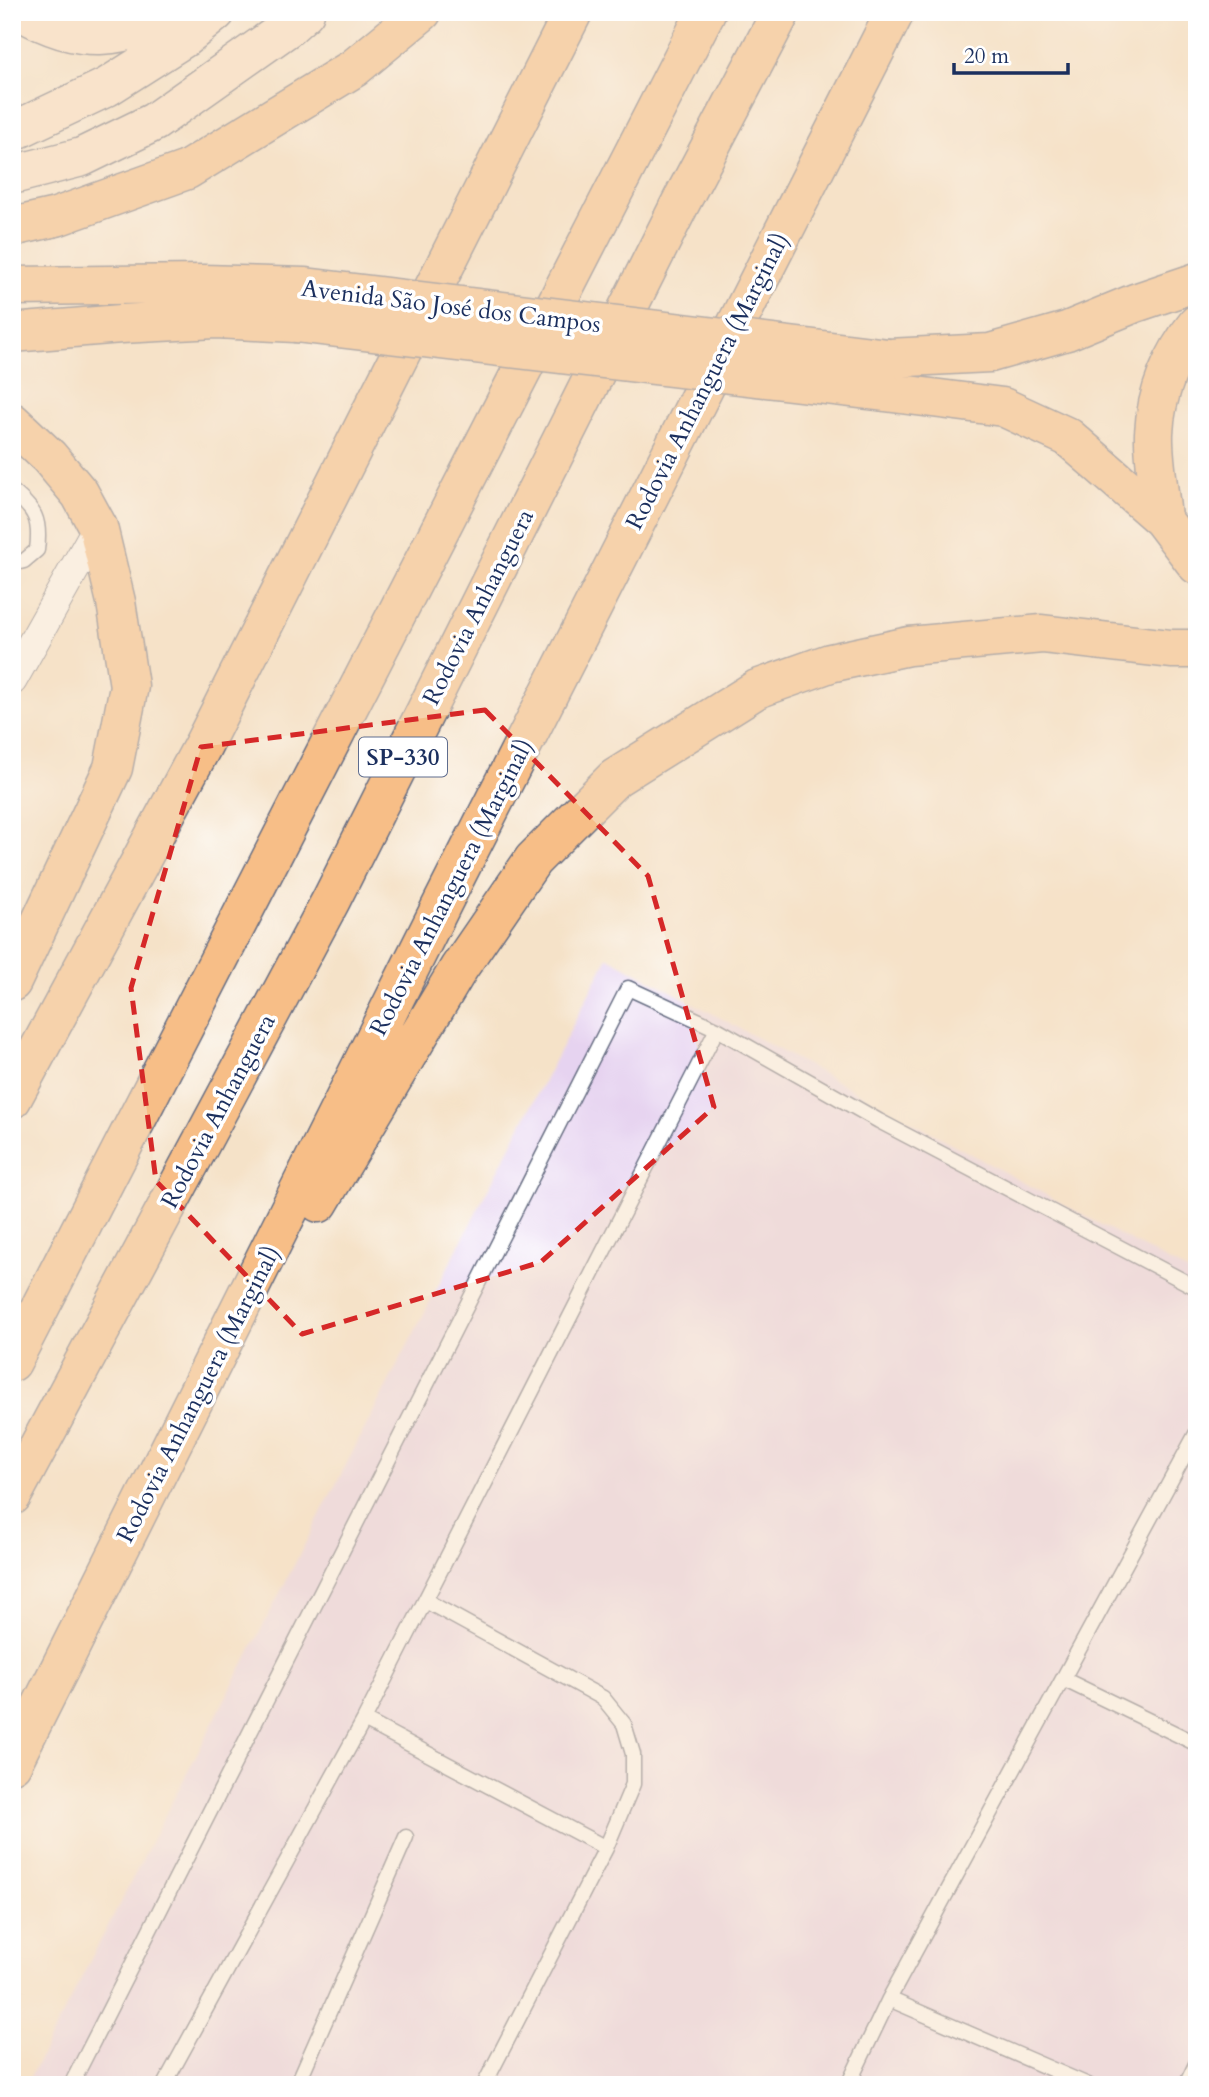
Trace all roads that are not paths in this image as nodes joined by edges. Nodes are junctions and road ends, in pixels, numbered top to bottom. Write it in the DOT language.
graph roads {
  1 [pos="23,12"];
  2 [pos="183,12"];
  3 [pos="216,12"];
  4 [pos="304,12"];
  5 [pos="422,12"];
  6 [pos="573,12"];
  7 [pos="706,12"];
  8 [pos="781,12"];
  9 [pos="895,12"];
  10 [pos="12,132"];
  11 [pos="12,175"];
  12 [pos="12,227"];
  13 [pos="1197,282"];
  14 [pos="12,286"];
  15 [pos="300,305"];
  16 [pos="1197,324"];
  17 [pos="12,333"];
  18 [pos="887,375"];
  19 [pos="12,422"];
  20 [pos="12,491"];
  21 [pos="1162,519"];
  22 [pos="98,527"];
  23 [pos="12,564"];
  24 [pos="1197,565"];
  25 [pos="1197,649"];
  26 [pos="12,680"];
  27 [pos="12,982"];
  28 [pos="717,1029"];
  29 [pos="12,1099"];
  30 [pos="1197,1288"];
  31 [pos="12,1362"];
  32 [pos="1197,1432"];
  33 [pos="166,1460"];
  34 [pos="12,1496"];
  35 [pos="426,1601"];
  36 [pos="1063,1679"];
  37 [pos="364,1720"];
  38 [pos="1197,1744"];
  39 [pos="12,1764"];
  40 [pos="406,1838"];
  41 [pos="606,1848"];
  42 [pos="889,1999"];
  43 [pos="1197,2062"];
  44 [pos="71,2085"];
  45 [pos="163,2085"];
  46 [pos="297,2085"];
  47 [pos="484,2085"];
  48 [pos="848,2085"];
  49 [pos="1088,2085"];
  50 [pos="1186,2085"];
  1 -- 2 [label="street"];
  3 -- 10 [label="street"];
  4 -- 11 [label="street"];
  5 -- 12 [label="main road"];
  6 -- 29 [label="main road"];
  7 -- 31 [label="main road, SP-330"];
  8 -- 34 [label="main road, Rodovia Anhanguera / SP-330"];
  9 -- 33 [label="main road, Rodovia Anhanguera (Marginal)"];
  13 -- 18 [label="main road"];
  14 -- 15 [label="main road, Avenida São José dos Campos"];
  15 -- 17 [label="main road, Avenida São José dos Campos"];
  15 -- 18 [label="main road, Avenida São José dos Campos, bridge"];
  16 -- 21 [label="main road"];
  18 -- 21 [label="main road"];
  19 -- 22 [label="main road"];
  20 -- 23 [label="lane"];
  21 -- 24 [label="main road"];
  22 -- 26 [label="street"];
  22 -- 27 [label="main road"];
  25 -- 33 [label="main road"];
  28 -- 30 [label="lane"];
  28 -- 35 [label="lane"];
  28 -- 44 [label="lane"];
  32 -- 36 [label="lane"];
  33 -- 39 [label="main road, Rodovia Anhanguera (Marginal)"];
  35 -- 37 [label="lane"];
  35 -- 41 [label="lane"];
  36 -- 38 [label="lane"];
  36 -- 42 [label="lane"];
  37 -- 41 [label="lane"];
  37 -- 45 [label="lane"];
  40 -- 46 [label="lane"];
  41 -- 47 [label="lane"];
  42 -- 48 [label="lane"];
  42 -- 49 [label="lane"];
  43 -- 50 [label="lane"];
}
